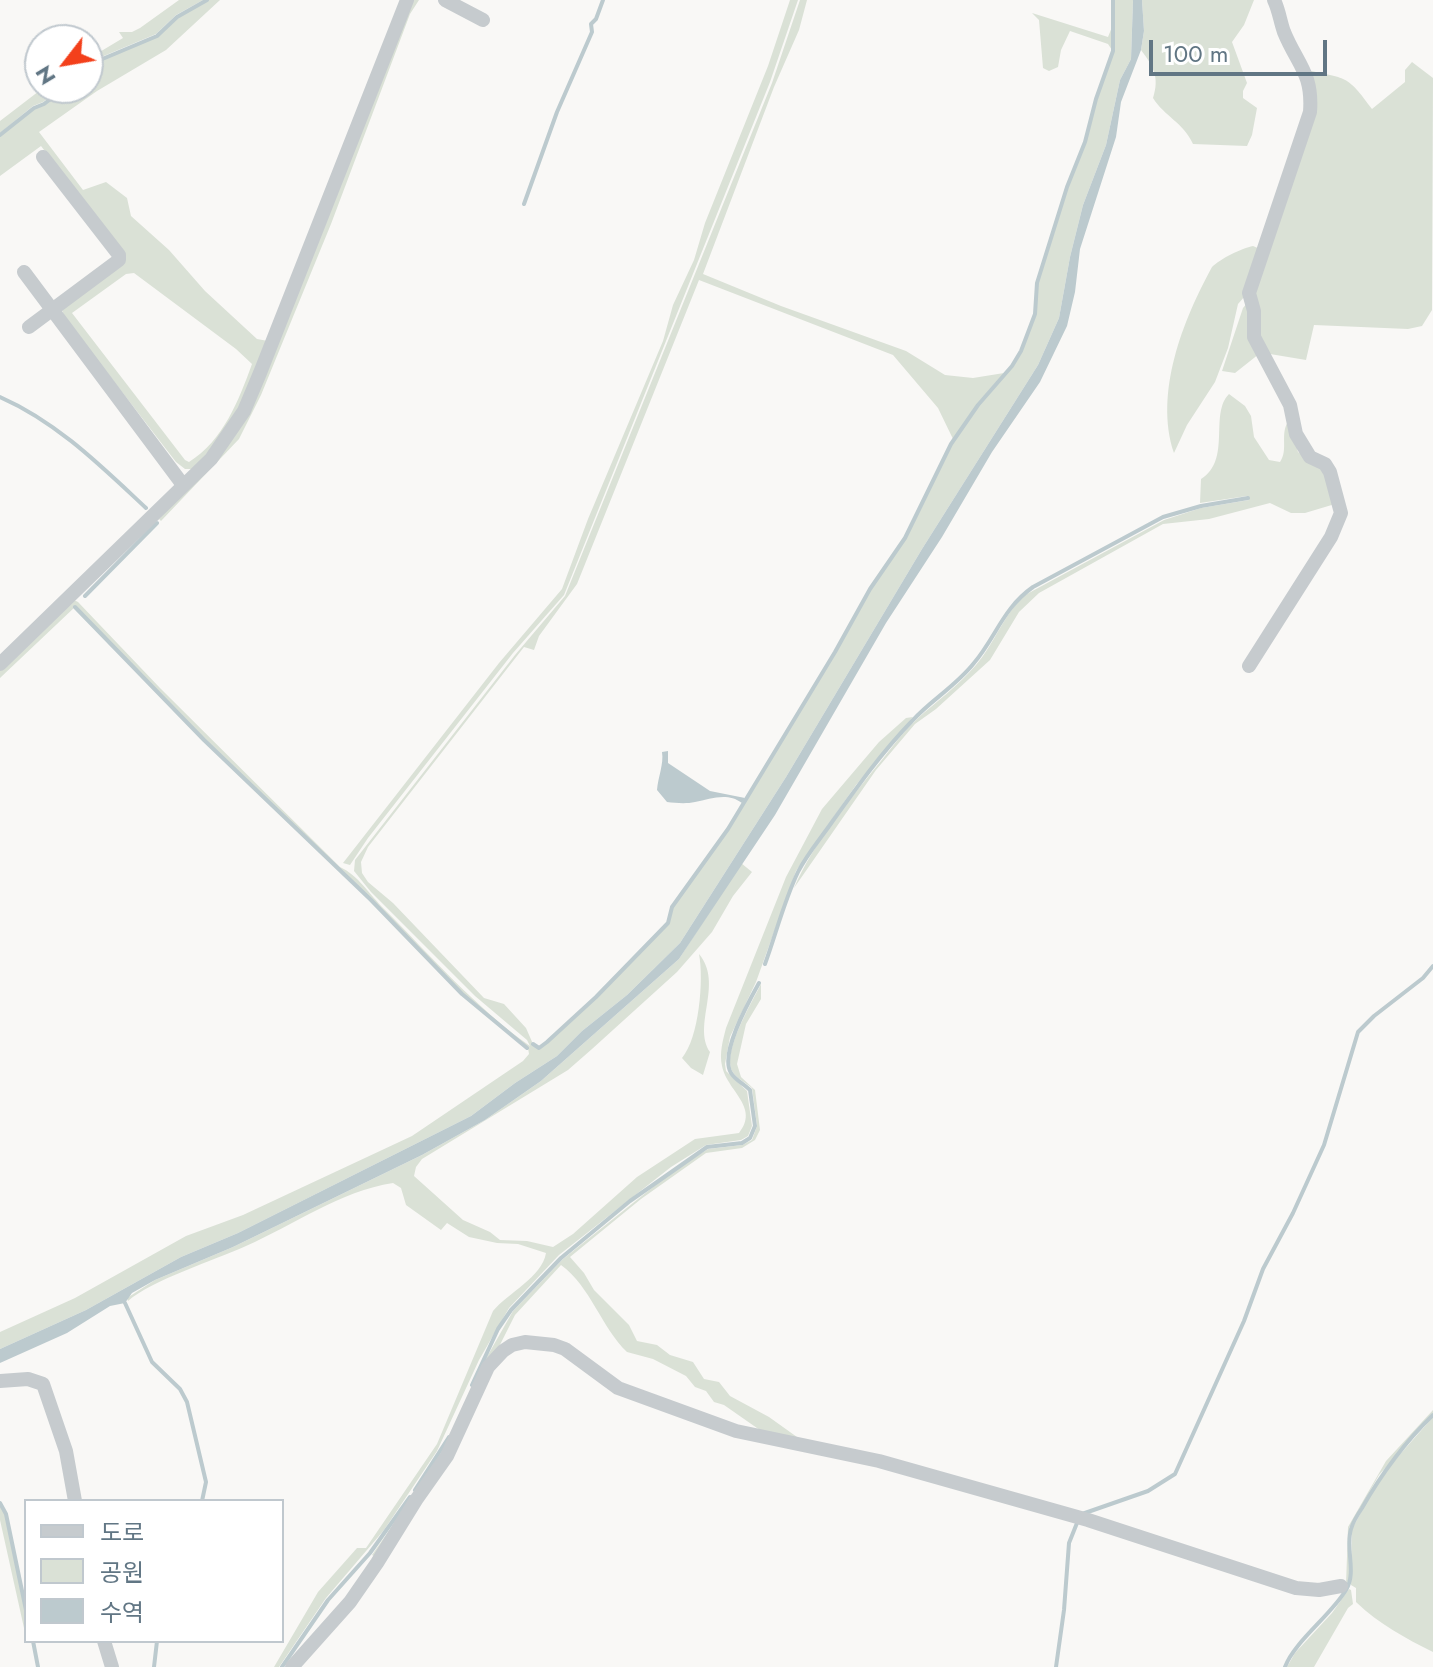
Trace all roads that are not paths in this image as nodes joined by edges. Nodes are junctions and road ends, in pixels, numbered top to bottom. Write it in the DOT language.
graph roads {
  1 [pos="407,0"];
  2 [pos="445,0"];
  3 [pos="1274,0"];
  4 [pos="483,20"];
  5 [pos="43,157"];
  6 [pos="24,272"];
  7 [pos="53,310"];
  8 [pos="29,327"];
  9 [pos="183,485"];
  10 [pos="0,664"];
  11 [pos="1249,666"];
  12 [pos="0,1381"];
  13 [pos="75,1499"];
  14 [pos="1341,1586"];
  15 [pos="105,1643"];
  16 [pos="112,1667"];
  17 [pos="292,1667"];
  1 -- 9 [label="street"];
  2 -- 4 [label="street"];
  3 -- 11 [label="street"];
  5 -- 7 [label="street"];
  6 -- 7 [label="street"];
  7 -- 8 [label="street"];
  7 -- 9 [label="street"];
  9 -- 10 [label="street"];
  12 -- 13 [label="street"];
  14 -- 17 [label="street"];
  15 -- 16 [label="street"];
}
